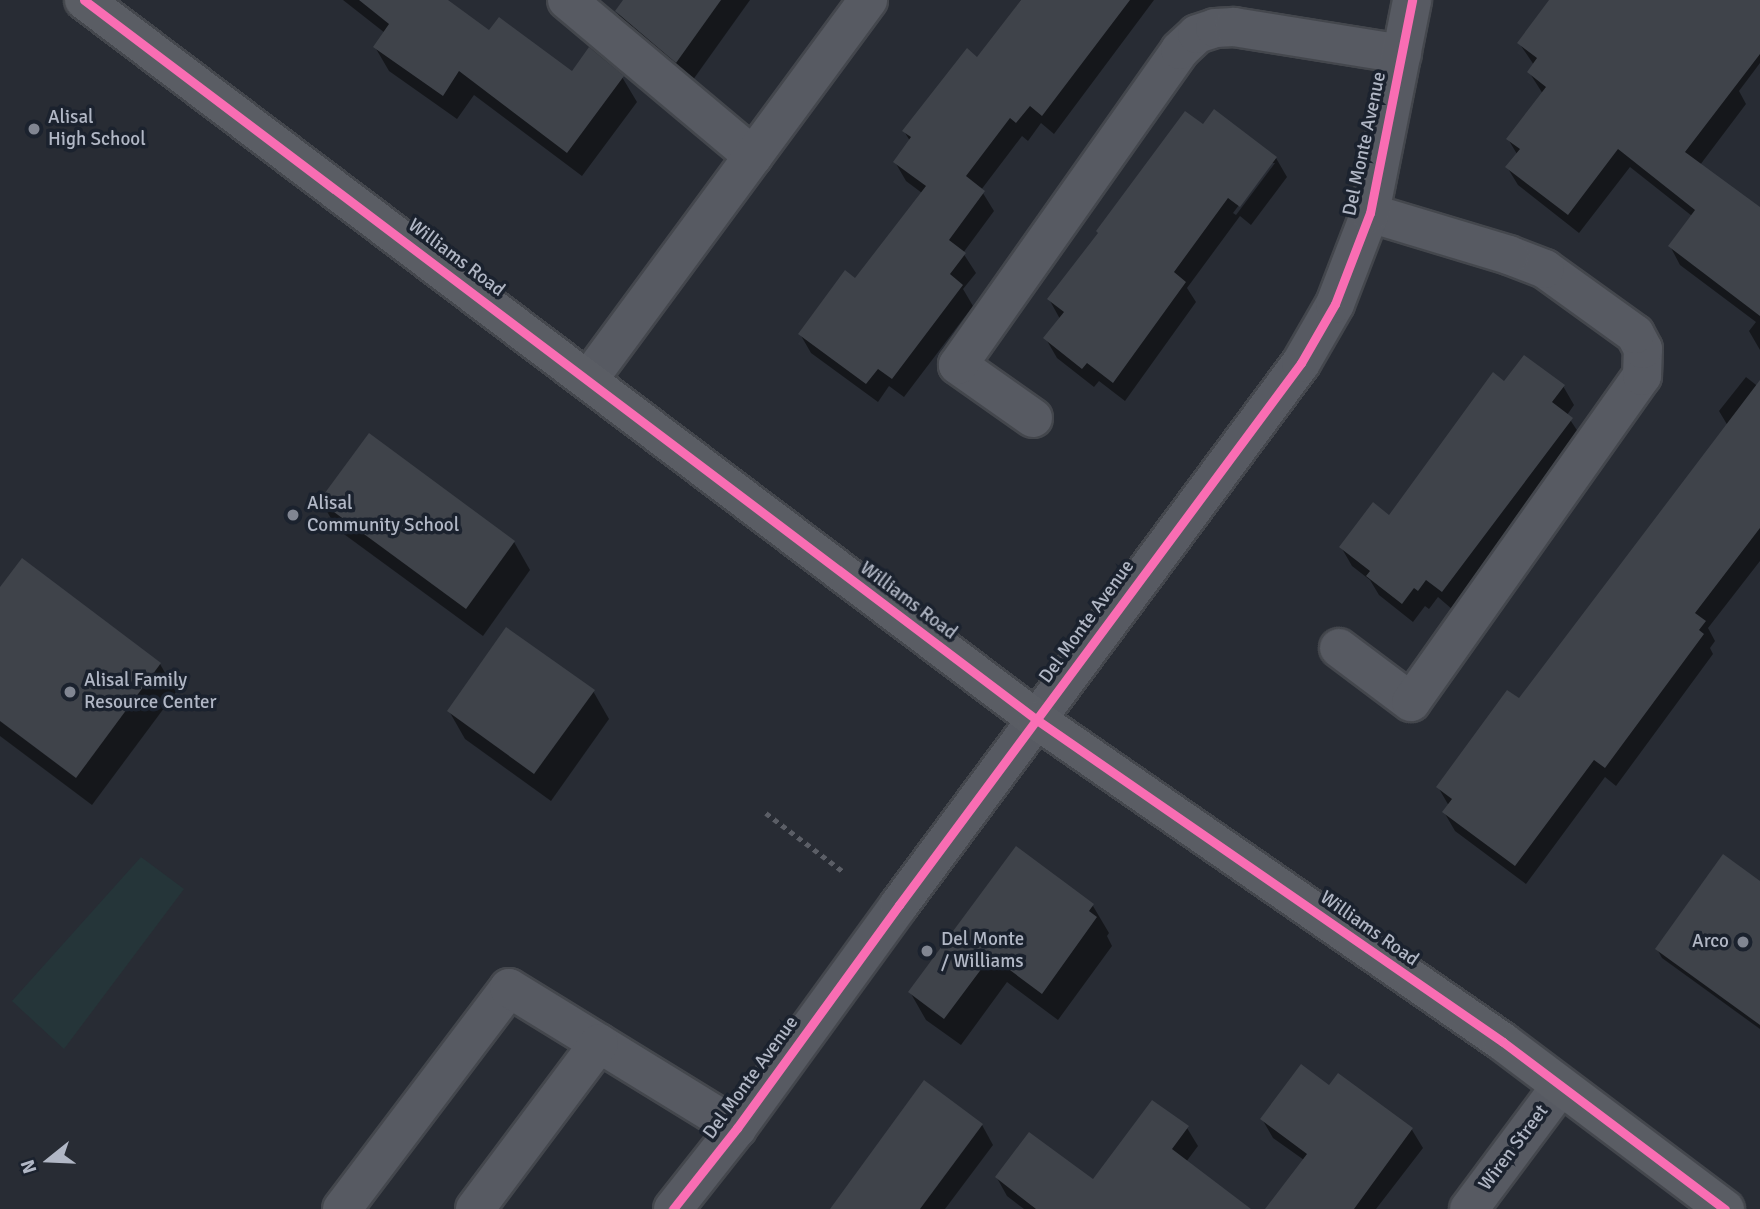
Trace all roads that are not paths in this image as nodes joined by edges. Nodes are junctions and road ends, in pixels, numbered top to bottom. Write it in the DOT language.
graph roads {
  1 [pos="84,0"];
  2 [pos="567,0"];
  3 [pos="868,0"];
  4 [pos="1412,0"];
  5 [pos="1402,54"];
  6 [pos="753,156"];
  7 [pos="1370,213"];
  8 [pos="588,380"];
  9 [pos="1033,418"];
  10 [pos="1339,648"];
  11 [pos="1037,720"];
  12 [pos="599,1043"];
  13 [pos="1560,1087"];
  14 [pos="737,1128"];
  15 [pos="342,1209"];
  16 [pos="475,1209"];
  17 [pos="674,1209"];
  18 [pos="1469,1209"];
  19 [pos="1725,1209"];
  1 -- 8 [label="main road, Williams Road"];
  2 -- 6 [label="street"];
  3 -- 6 [label="street"];
  4 -- 5 [label="street, Del Monte Avenue"];
  5 -- 7 [label="street, Del Monte Avenue"];
  5 -- 9 [label="street"];
  6 -- 8 [label="street"];
  7 -- 10 [label="street"];
  7 -- 11 [label="street, Del Monte Avenue"];
  8 -- 11 [label="main road, Williams Road"];
  11 -- 13 [label="main road, Williams Road"];
  11 -- 14 [label="street, Del Monte Avenue"];
  12 -- 14 [label="street"];
  12 -- 15 [label="street"];
  12 -- 16 [label="street"];
  13 -- 18 [label="street, Wiren Street"];
  13 -- 19 [label="main road, Williams Road"];
  14 -- 17 [label="street, Del Monte Avenue"];
}
